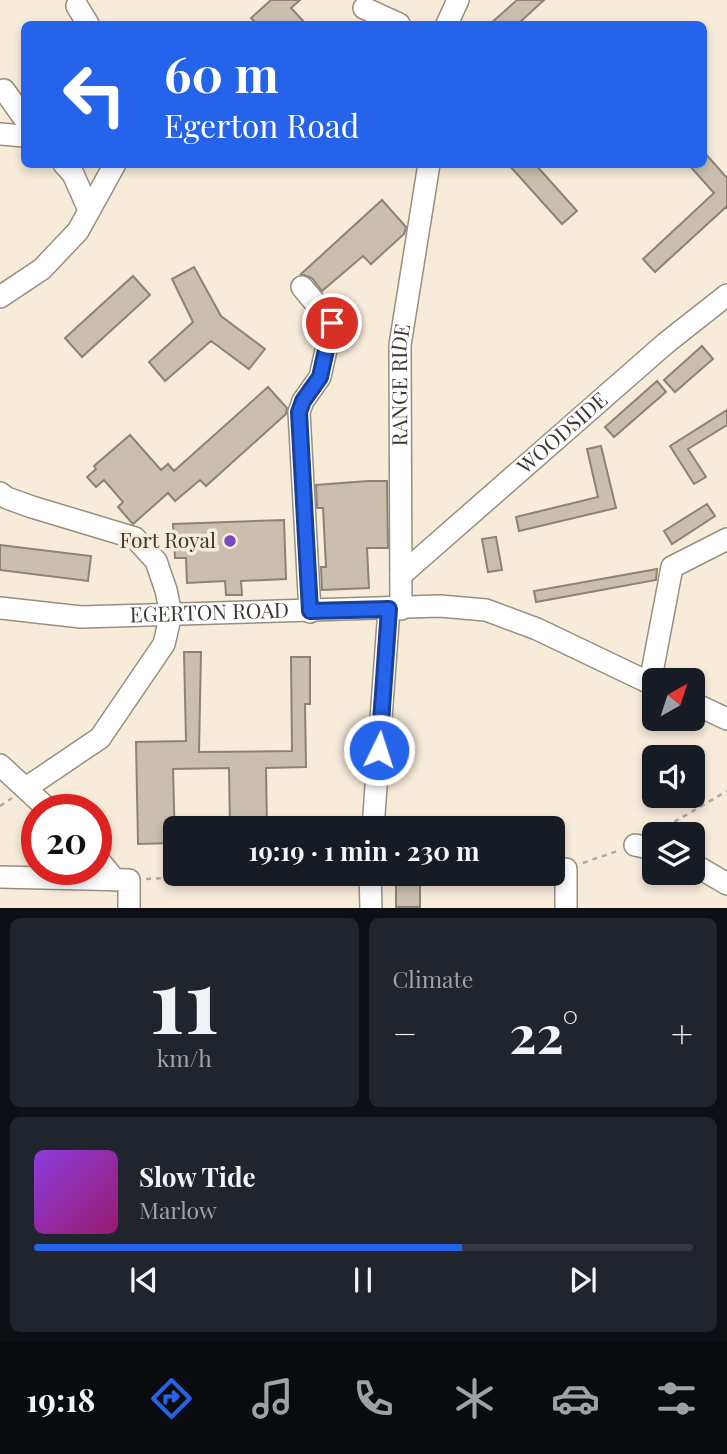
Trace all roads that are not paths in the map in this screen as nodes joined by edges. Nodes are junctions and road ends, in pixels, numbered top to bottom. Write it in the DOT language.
graph roads {
  1 [pos="458,0"];
  2 [pos="77,6"];
  3 [pos="364,8"];
  4 [pos="86,21"];
  5 [pos="392,21"];
  6 [pos="448,21"];
  7 [pos="4,90"];
  8 [pos="21,114"];
  9 [pos="0,134"];
  10 [pos="21,136"];
  11 [pos="68,168"];
  12 [pos="113,168"];
  13 [pos="428,168"];
  14 [pos="89,210"];
  15 [pos="302,287"];
  16 [pos="727,295"];
  17 [pos="0,297"];
  18 [pos="0,493"];
  19 [pos="727,539"];
  20 [pos="401,575"];
  21 [pos="0,608"];
  22 [pos="395,609"];
  23 [pos="310,611"];
  24 [pos="171,614"];
  25 [pos="655,668"];
  26 [pos="642,679"];
  27 [pos="705,709"];
  28 [pos="727,719"];
  29 [pos="0,765"];
  30 [pos="26,788"];
  31 [pos="32,794"];
  32 [pos="374,816"];
  33 [pos="566,869"];
  34 [pos="112,871"];
  35 [pos="705,871"];
  36 [pos="0,877"];
  37 [pos="122,880"];
  38 [pos="727,884"];
  39 [pos="370,886"];
  40 [pos="129,908"];
  41 [pos="371,908"];
  42 [pos="566,908"];
  1 -- 6 [label="street"];
  2 -- 4 [label="street"];
  3 -- 5 [label="street"];
  7 -- 8 [label="street"];
  9 -- 10 [label="street"];
  11 -- 14 [label="street"];
  12 -- 14 [label="street"];
  13 -- 20 [label="street, RANGE RIDE"];
  14 -- 17 [label="street"];
  15 -- 23 [label="street"];
  16 -- 20 [label="street, WOODSIDE"];
  18 -- 24 [label="street"];
  19 -- 25 [label="street"];
  20 -- 22 [label="street, RANGE RIDE"];
  21 -- 24 [label="street, EGERTON ROAD"];
  22 -- 23 [label="street, EGERTON ROAD"];
  22 -- 26 [label="street, EGERTON ROAD"];
  22 -- 32 [label="street, RANGE RIDE"];
  23 -- 24 [label="street, EGERTON ROAD"];
  24 -- 30 [label="street"];
  27 -- 28 [label="street"];
  29 -- 30 [label="street"];
  30 -- 31 [label="street"];
  33 -- 42 [label="street"];
  34 -- 37 [label="street"];
  35 -- 38 [label="street"];
  36 -- 37 [label="street"];
  37 -- 40 [label="street"];
  39 -- 41 [label="street"];
}
